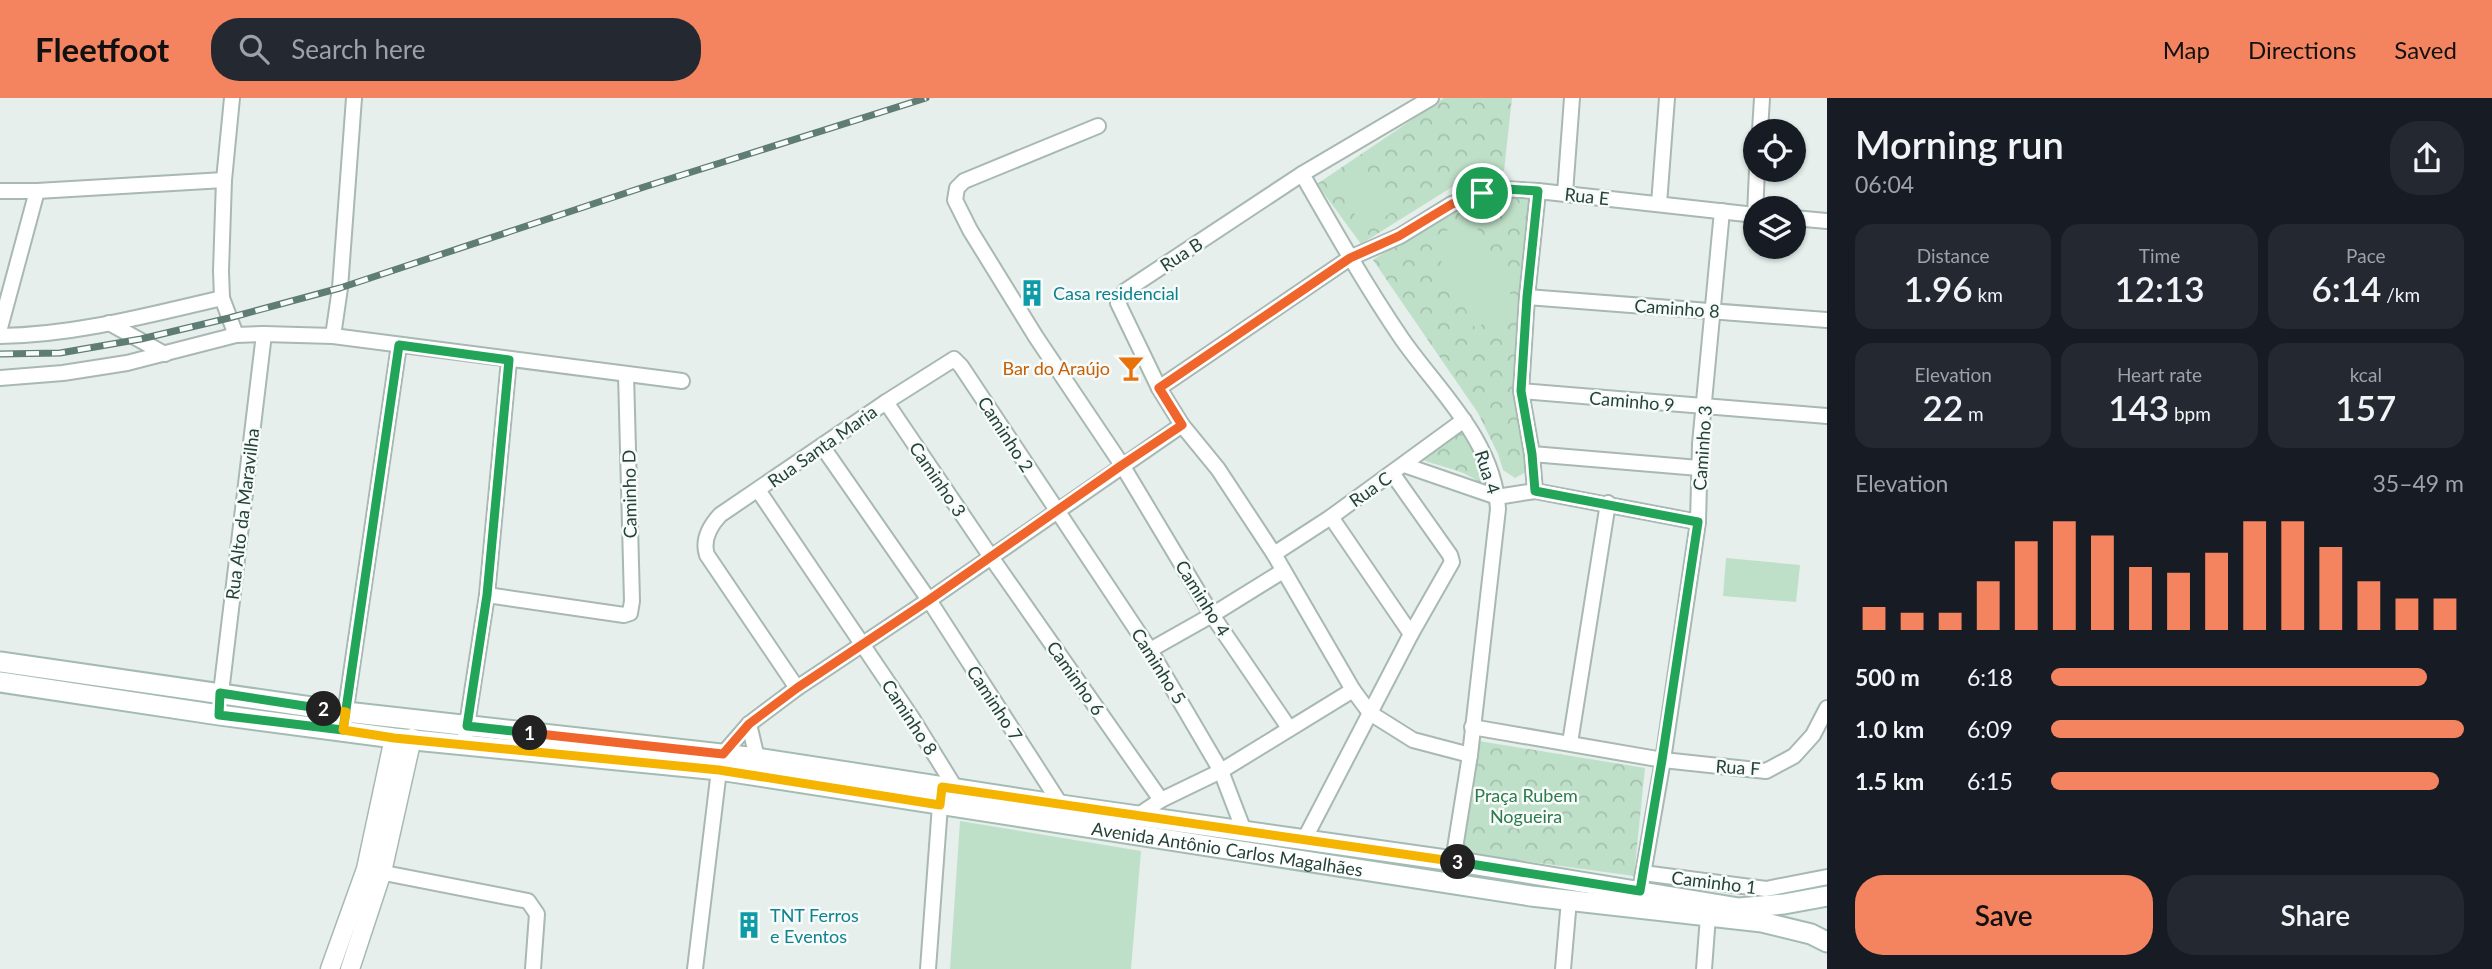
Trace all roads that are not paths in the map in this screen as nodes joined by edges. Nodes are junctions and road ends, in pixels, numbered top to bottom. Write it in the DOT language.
graph roads {
  1 [pos="232,98"];
  2 [pos="354,98"];
  3 [pos="1431,98"];
  4 [pos="1572,98"];
  5 [pos="1667,98"];
  6 [pos="1762,98"];
  7 [pos="1761,119"];
  8 [pos="1098,126"];
  9 [pos="1302,174"];
  10 [pos="224,180"];
  11 [pos="0,191"];
  12 [pos="37,191"];
  13 [pos="1538,191"];
  14 [pos="1565,193"];
  15 [pos="1659,204"];
  16 [pos="1722,211"];
  17 [pos="1743,214"];
  18 [pos="1806,219"];
  19 [pos="1827,221"];
  20 [pos="1350,258"];
  21 [pos="1527,297"];
  22 [pos="222,298"];
  23 [pos="1713,310"];
  24 [pos="1827,320"];
  25 [pos="109,323"];
  26 [pos="0,328"];
  27 [pos="264,334"];
  28 [pos="236,335"];
  29 [pos="0,336"];
  30 [pos="333,336"];
  31 [pos="399,345"];
  32 [pos="165,354"];
  33 [pos="954,359"];
  34 [pos="509,360"];
  35 [pos="626,374"];
  36 [pos="0,378"];
  37 [pos="682,381"];
  38 [pos="1159,388"];
  39 [pos="1521,391"];
  40 [pos="886,402"];
  41 [pos="1705,408"];
  42 [pos="1827,416"];
  43 [pos="1464,420"];
  44 [pos="1182,425"];
  45 [pos="822,446"];
  46 [pos="1532,454"];
  47 [pos="1122,465"];
  48 [pos="1699,468"];
  49 [pos="1398,469"];
  50 [pos="758,490"];
  51 [pos="1535,491"];
  52 [pos="1497,497"];
  53 [pos="1608,503"];
  54 [pos="1056,510"];
  55 [pos="1331,516"];
  56 [pos="1698,522"];
  57 [pos="1274,554"];
  58 [pos="991,556"];
  59 [pos="1283,571"];
  60 [pos="487,595"];
  61 [pos="929,600"];
  62 [pos="1212,615"];
  63 [pos="1411,634"];
  64 [pos="863,646"];
  65 [pos="1150,650"];
  66 [pos="0,662"];
  67 [pos="0,682"];
  68 [pos="797,688"];
  69 [pos="1353,690"];
  70 [pos="220,693"];
  71 [pos="1827,708"];
  72 [pos="1370,713"];
  73 [pos="219,715"];
  74 [pos="344,721"];
  75 [pos="749,724"];
  76 [pos="1472,727"];
  77 [pos="1289,728"];
  78 [pos="466,735"];
  79 [pos="403,738"];
  80 [pos="1570,743"];
  81 [pos="1470,754"];
  82 [pos="757,758"];
  83 [pos="1662,760"];
  84 [pos="721,762"];
  85 [pos="1221,771"];
  86 [pos="946,794"];
  87 [pos="1161,800"];
  88 [pos="1061,805"];
  89 [pos="1137,816"];
  90 [pos="1244,831"];
  91 [pos="1304,840"];
  92 [pos="1453,862"];
  93 [pos="374,871"];
  94 [pos="1827,877"];
  95 [pos="1450,882"];
  96 [pos="1641,882"];
  97 [pos="1827,897"];
  98 [pos="1569,900"];
  99 [pos="1708,916"];
  100 [pos="1827,942"];
  101 [pos="330,969"];
  102 [pos="351,969"];
  103 [pos="533,969"];
  104 [pos="695,969"];
  105 [pos="928,969"];
  106 [pos="1563,969"];
  107 [pos="1704,969"];
  1 -- 10 [label="street"];
  2 -- 30 [label="street"];
  3 -- 9 [label="street, Rua B"];
  4 -- 14 [label="street"];
  5 -- 15 [label="street"];
  6 -- 7 [label="street"];
  8 -- 47 [label="street"];
  9 -- 20 [label="street, Rua 4"];
  9 -- 38 [label="street, Rua B"];
  10 -- 12 [label="street"];
  10 -- 22 [label="street"];
  11 -- 12 [label="street"];
  12 -- 26 [label="street"];
  13 -- 14 [label="street, Rua E"];
  13 -- 20 [label="street, Rua E"];
  13 -- 21 [label="street"];
  14 -- 15 [label="street, Rua E"];
  15 -- 16 [label="street, Rua E"];
  16 -- 17 [label="street, Rua E"];
  16 -- 23 [label="street, Caminho 3"];
  18 -- 19 [label="street"];
  20 -- 38 [label="street, Rua E"];
  20 -- 43 [label="street, Rua 4"];
  21 -- 23 [label="street, Caminho 8"];
  21 -- 39 [label="street"];
  22 -- 25 [label="street"];
  22 -- 28 [label="street"];
  23 -- 24 [label="street, Caminho 8"];
  23 -- 41 [label="street, Caminho 3"];
  25 -- 29 [label="street"];
  25 -- 32 [label="street"];
  27 -- 28 [label="street"];
  27 -- 30 [label="street"];
  27 -- 70 [label="street, Rua Alto da Maravilha"];
  28 -- 32 [label="street"];
  30 -- 31 [label="street"];
  31 -- 34 [label="street"];
  31 -- 74 [label="street"];
  32 -- 36 [label="street"];
  33 -- 40 [label="street, Rua Santa Maria"];
  33 -- 54 [label="street, Caminho 2"];
  34 -- 35 [label="street"];
  34 -- 60 [label="street"];
  35 -- 37 [label="street"];
  35 -- 60 [label="street, Caminho D"];
  38 -- 44 [label="street, Rua B"];
  39 -- 41 [label="street, Caminho 9"];
  39 -- 46 [label="street"];
  40 -- 45 [label="street, Rua Santa Maria"];
  40 -- 58 [label="street, Caminho 3"];
  41 -- 42 [label="street, Caminho 9"];
  41 -- 48 [label="street, Caminho 3"];
  43 -- 49 [label="street, Rua C"];
  43 -- 52 [label="street, Rua 4"];
  44 -- 47 [label="street"];
  44 -- 57 [label="street, Rua B"];
  45 -- 50 [label="street, Rua Santa Maria"];
  45 -- 61 [label="street"];
  46 -- 48 [label="street"];
  46 -- 51 [label="street"];
  47 -- 54 [label="street"];
  47 -- 62 [label="street, Caminho 4"];
  48 -- 56 [label="street, Caminho 3"];
  49 -- 52 [label="street"];
  49 -- 55 [label="street, Rua C"];
  49 -- 63 [label="street"];
  50 -- 64 [label="street"];
  50 -- 68 [label="street, Rua Santa Maria"];
  51 -- 52 [label="street"];
  51 -- 53 [label="street"];
  52 -- 76 [label="street, Rua 4"];
  53 -- 56 [label="street"];
  53 -- 80 [label="street"];
  54 -- 58 [label="street"];
  54 -- 65 [label="street, Caminho 5"];
  55 -- 57 [label="street, Rua C"];
  55 -- 63 [label="street"];
  56 -- 83 [label="street, Caminho 3"];
  57 -- 59 [label="street"];
  58 -- 61 [label="street"];
  58 -- 87 [label="street, Caminho 6"];
  59 -- 62 [label="street"];
  59 -- 69 [label="street"];
  60 -- 78 [label="street"];
  61 -- 64 [label="street"];
  61 -- 88 [label="street, Caminho 7"];
  62 -- 65 [label="street"];
  62 -- 77 [label="street, Caminho 4"];
  63 -- 72 [label="street"];
  64 -- 68 [label="street"];
  64 -- 86 [label="street, Caminho 8"];
  65 -- 85 [label="street, Caminho 5"];
  66 -- 70 [label="main road, Avenida Antônio Carlos Magalhães"];
  67 -- 73 [label="main road, Avenida Antônio Carlos Magalhães"];
  68 -- 75 [label="street"];
  69 -- 72 [label="street"];
  69 -- 77 [label="street"];
  70 -- 73 [label="street, Rua Alto da Maravilha"];
  70 -- 74 [label="main road, Avenida Antônio Carlos Magalhães"];
  71 -- 83 [label="street, Rua F"];
  72 -- 81 [label="street"];
  72 -- 91 [label="street"];
  73 -- 74 [label="main road, Avenida Antônio Carlos Magalhães"];
  74 -- 78 [label="main road, Avenida Antônio Carlos Magalhães"];
  74 -- 79 [label="main road, Avenida Antônio Carlos Magalhães"];
  75 -- 82 [label="street"];
  75 -- 84 [label="street"];
  76 -- 80 [label="street"];
  76 -- 81 [label="street, Rua 4"];
  77 -- 85 [label="street"];
  78 -- 79 [label="main road, Avenida Antônio Carlos Magalhães"];
  78 -- 84 [label="main road, Avenida Antônio Carlos Magalhães"];
  79 -- 93 [label="street"];
  80 -- 83 [label="street"];
  81 -- 92 [label="street, Rua 4"];
  82 -- 84 [label="main road, Avenida Antônio Carlos Magalhães"];
  82 -- 86 [label="main road, Avenida Antônio Carlos Magalhães"];
  83 -- 96 [label="street, Caminho 3"];
  84 -- 86 [label="main road, Avenida Antônio Carlos Magalhães"];
  84 -- 104 [label="street"];
  85 -- 87 [label="street"];
  85 -- 90 [label="street, Caminho 5"];
  86 -- 88 [label="main road, Avenida Antônio Carlos Magalhães"];
  86 -- 95 [label="main road, Avenida Antônio Carlos Magalhães"];
  86 -- 105 [label="street"];
  87 -- 89 [label="street"];
  88 -- 89 [label="main road, Avenida Antônio Carlos Magalhães"];
  89 -- 90 [label="main road, Avenida Antônio Carlos Magalhães"];
  90 -- 91 [label="main road, Avenida Antônio Carlos Magalhães"];
  91 -- 92 [label="main road, Avenida Antônio Carlos Magalhães"];
  92 -- 95 [label="street"];
  92 -- 96 [label="main road, Avenida Antônio Carlos Magalhães"];
  93 -- 101 [label="street"];
  93 -- 102 [label="street"];
  93 -- 103 [label="street"];
  94 -- 96 [label="street, Caminho 1"];
  95 -- 98 [label="main road, Avenida Antônio Carlos Magalhães"];
  96 -- 97 [label="main road, Avenida Antônio Carlos Magalhães"];
  98 -- 99 [label="main road, Avenida Antônio Carlos Magalhães"];
  98 -- 106 [label="street"];
  99 -- 100 [label="main road, Avenida Antônio Carlos Magalhães"];
  99 -- 107 [label="street"];
}
